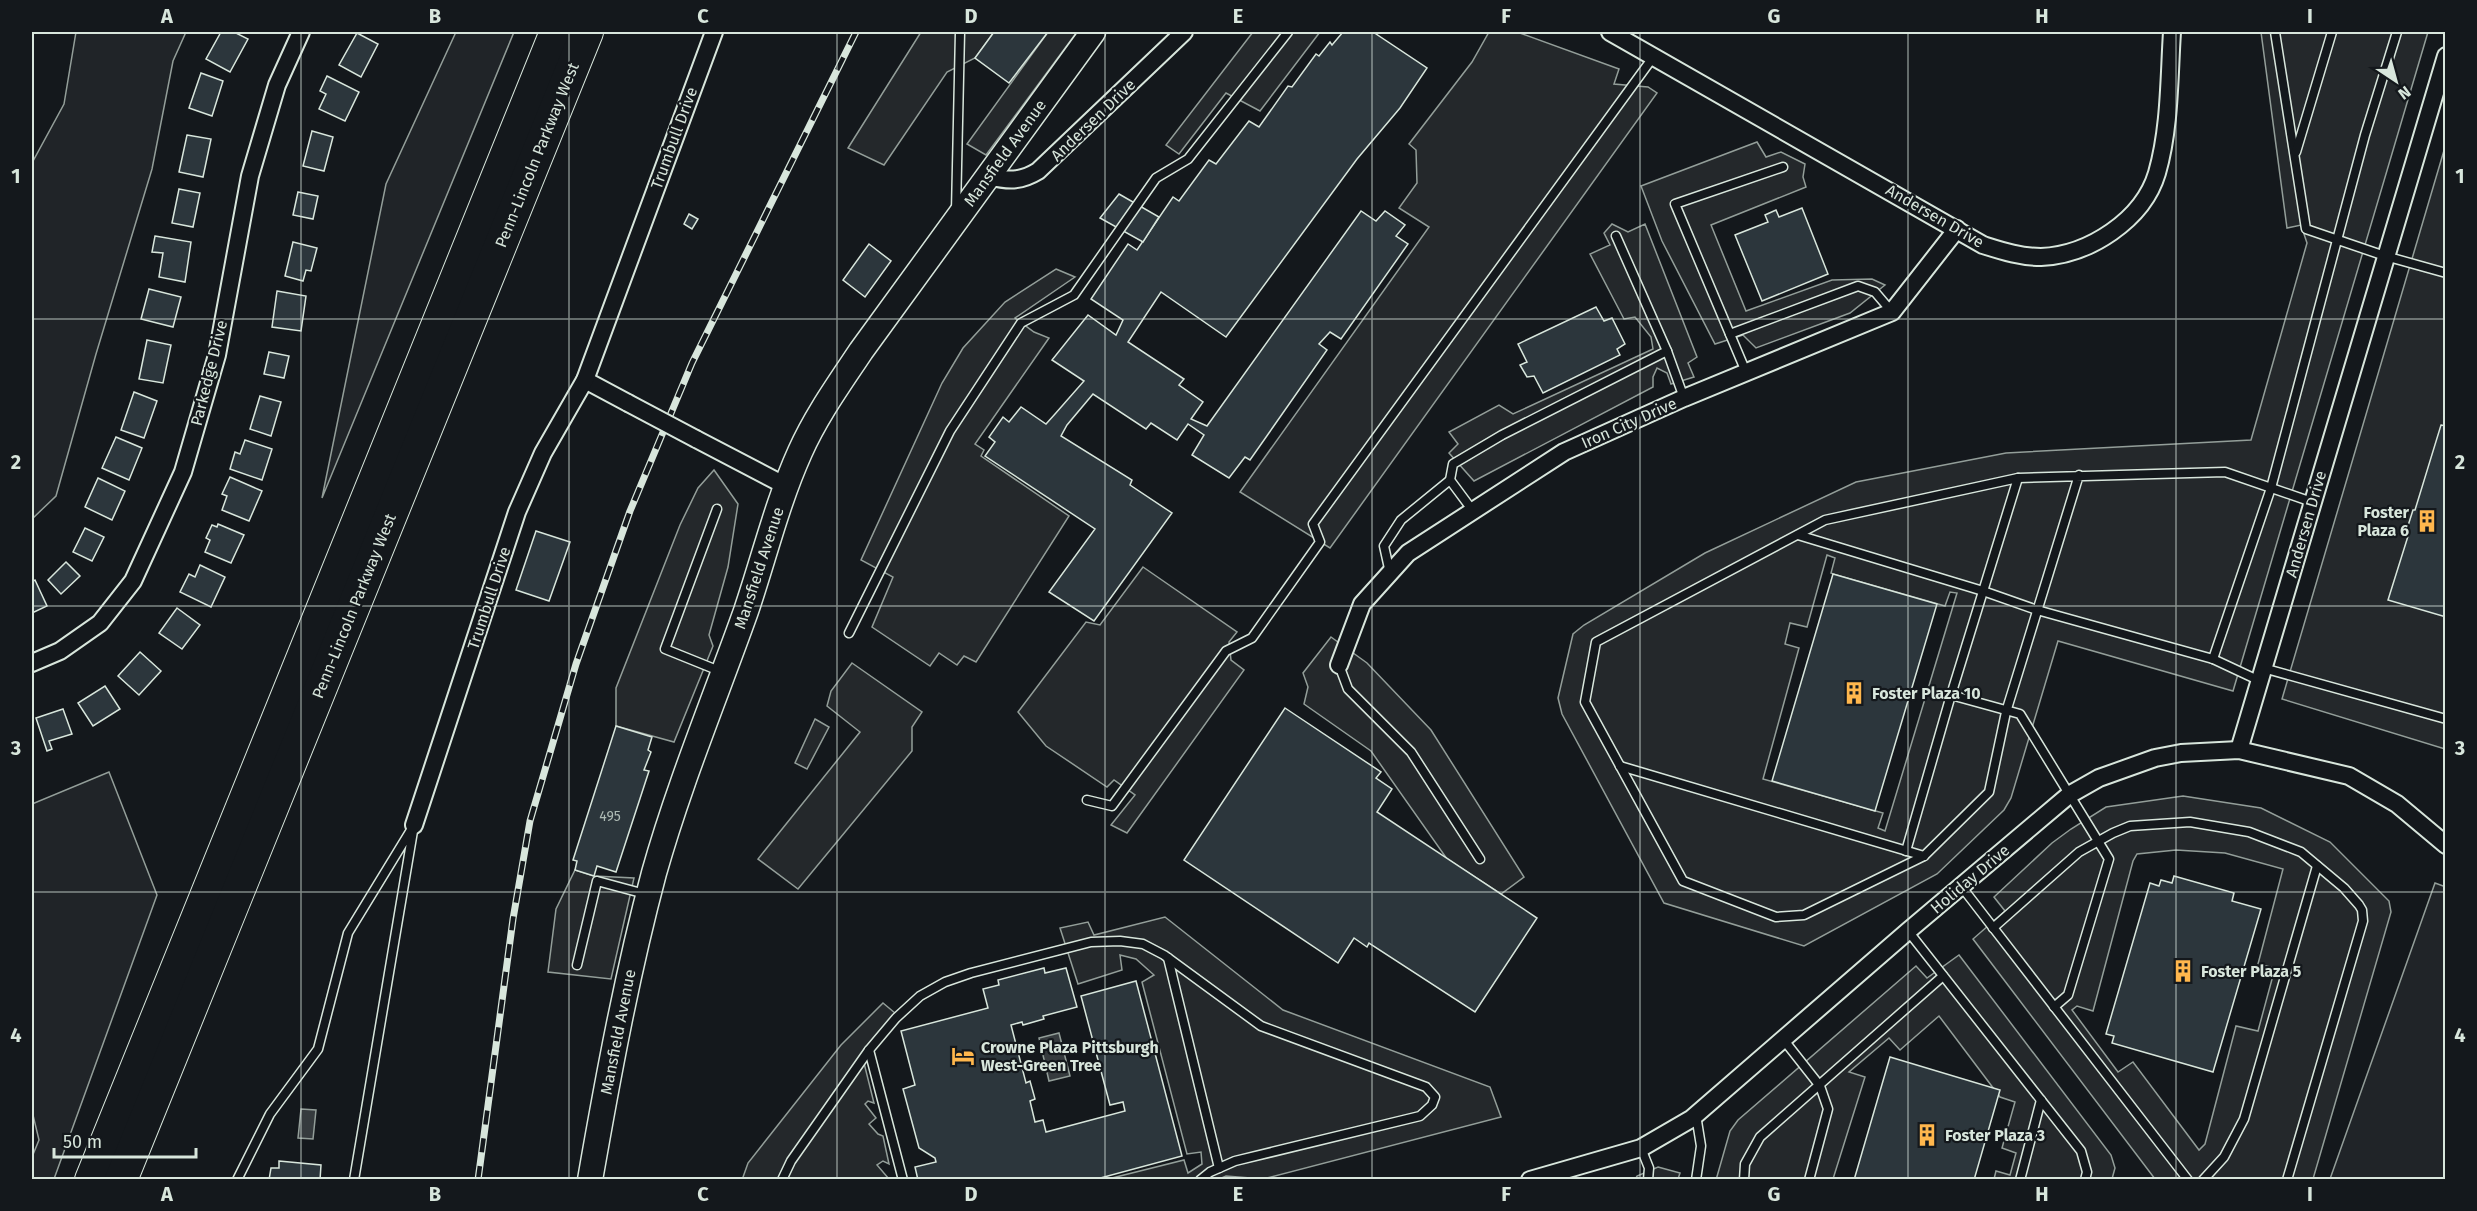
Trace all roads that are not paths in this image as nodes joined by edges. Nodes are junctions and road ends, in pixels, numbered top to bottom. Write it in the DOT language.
graph roads {
  1 [pos="302,32"];
  2 [pos="556,32"];
  3 [pos="587,32"];
  4 [pos="714,32"];
  5 [pos="960,32"];
  6 [pos="1093,32"];
  7 [pos="1184,32"];
  8 [pos="1288,32"];
  9 [pos="1610,32"];
  10 [pos="2172,32"];
  11 [pos="2276,32"];
  12 [pos="2332,32"];
  13 [pos="2397,32"];
  14 [pos="1654,55"];
  15 [pos="2445,56"];
  16 [pos="2295,155"];
  17 [pos="1783,167"];
  18 [pos="988,176"];
  19 [pos="956,221"];
  20 [pos="1957,229"];
  21 [pos="1616,236"];
  22 [pos="2338,239"];
  23 [pos="2385,256"];
  24 [pos="2445,273"];
  25 [pos="1892,312"];
  26 [pos="1730,334"];
  27 [pos="1666,351"];
  28 [pos="1746,372"];
  29 [pos="585,380"];
  30 [pos="1684,398"];
  31 [pos="2079,475"];
  32 [pos="2018,478"];
  33 [pos="1449,480"];
  34 [pos="786,486"];
  35 [pos="2271,488"];
  36 [pos="2312,502"];
  37 [pos="717,509"];
  38 [pos="1473,511"];
  39 [pos="1798,535"];
  40 [pos="1390,573"];
  41 [pos="1983,591"];
  42 [pos="2037,610"];
  43 [pos="849,633"];
  44 [pos="2213,659"];
  45 [pos="32,663"];
  46 [pos="1340,665"];
  47 [pos="723,672"];
  48 [pos="2261,675"];
  49 [pos="1950,695"];
  50 [pos="2006,712"];
  51 [pos="2445,719"];
  52 [pos="2239,750"];
  53 [pos="1620,766"];
  54 [pos="2069,795"];
  55 [pos="1087,800"];
  56 [pos="414,825"];
  57 [pos="2098,842"];
  58 [pos="2445,845"];
  59 [pos="1906,851"];
  60 [pos="1923,856"];
  61 [pos="1480,858"];
  62 [pos="2317,866"];
  63 [pos="1961,886"];
  64 [pos="649,894"];
  65 [pos="1993,928"];
  66 [pos="1908,931"];
  67 [pos="1168,958"];
  68 [pos="577,965"];
  69 [pos="1943,976"];
  70 [pos="2055,1007"];
  71 [pos="1783,1039"];
  72 [pos="869,1050"];
  73 [pos="1820,1086"];
  74 [pos="2041,1100"];
  75 [pos="1696,1114"];
  76 [pos="1641,1148"];
  77 [pos="1219,1168"];
  78 [pos="90,1179"];
  79 [pos="122,1179"];
  80 [pos="237,1179"];
  81 [pos="354,1179"];
  82 [pos="590,1179"];
  83 [pos="782,1179"];
  84 [pos="903,1179"];
  85 [pos="1200,1179"];
  86 [pos="1530,1179"];
  87 [pos="1648,1179"];
  88 [pos="1696,1179"];
  89 [pos="1744,1179"];
  90 [pos="1809,1179"];
  91 [pos="2020,1179"];
  92 [pos="2085,1179"];
  93 [pos="2188,1179"];
  94 [pos="2203,1179"];
  95 [pos="2287,1179"];
  1 -- 45 [label="street, Parkedge Drive"];
  2 -- 78 [label="highway, Penn-Lincoln Parkway West"];
  3 -- 79 [label="highway, Penn-Lincoln Parkway West"];
  4 -- 29 [label="street, Trumbull Drive"];
  5 -- 19 [label="lane"];
  6 -- 18 [label="main road, Mansfield Avenue"];
  7 -- 18 [label="street, Andersen Drive"];
  8 -- 43 [label="lane"];
  9 -- 14 [label="street, Andersen Drive"];
  10 -- 20 [label="street, Andersen Drive"];
  11 -- 16 [label="lane"];
  12 -- 16 [label="lane"];
  13 -- 22 [label="lane"];
  14 -- 20 [label="street, Andersen Drive"];
  14 -- 55 [label="lane"];
  15 -- 23 [label="street, Andersen Drive"];
  16 -- 22 [label="lane"];
  17 -- 26 [label="lane"];
  18 -- 19 [label="main road, Mansfield Avenue"];
  19 -- 34 [label="main road, Mansfield Avenue"];
  20 -- 25 [label="street, Iron City Drive"];
  21 -- 27 [label="lane"];
  22 -- 23 [label="lane"];
  22 -- 35 [label="lane"];
  23 -- 24 [label="lane"];
  23 -- 36 [label="street, Andersen Drive"];
  25 -- 26 [label="lane"];
  25 -- 28 [label="street, Iron City Drive"];
  26 -- 28 [label="lane"];
  27 -- 30 [label="lane"];
  27 -- 33 [label="lane"];
  28 -- 30 [label="street, Iron City Drive"];
  29 -- 34 [label="street, bridge"];
  29 -- 56 [label="street, Trumbull Drive"];
  30 -- 38 [label="street, Iron City Drive"];
  31 -- 32 [label="lane"];
  31 -- 35 [label="lane"];
  31 -- 42 [label="lane"];
  32 -- 39 [label="lane"];
  32 -- 41 [label="lane"];
  33 -- 38 [label="lane"];
  33 -- 40 [label="lane"];
  34 -- 47 [label="main road, Mansfield Avenue"];
  35 -- 36 [label="lane"];
  35 -- 44 [label="lane"];
  36 -- 48 [label="street, Andersen Drive"];
  37 -- 47 [label="lane"];
  38 -- 40 [label="street, Iron City Drive"];
  39 -- 41 [label="lane"];
  39 -- 53 [label="lane"];
  40 -- 46 [label="street, Iron City Drive"];
  41 -- 42 [label="lane"];
  41 -- 49 [label="lane"];
  42 -- 44 [label="lane"];
  42 -- 50 [label="lane"];
  44 -- 48 [label="lane"];
  46 -- 61 [label="lane"];
  47 -- 64 [label="main road, Mansfield Avenue"];
  48 -- 51 [label="lane"];
  48 -- 52 [label="street, Andersen Drive"];
  49 -- 50 [label="lane"];
  49 -- 59 [label="lane"];
  50 -- 54 [label="lane"];
  50 -- 60 [label="lane"];
  52 -- 54 [label="street, Holiday Drive"];
  52 -- 58 [label="street, Holiday Drive"];
  53 -- 59 [label="lane"];
  53 -- 60 [label="lane"];
  54 -- 57 [label="lane"];
  54 -- 63 [label="street, Holiday Drive"];
  56 -- 80 [label="lane"];
  56 -- 81 [label="lane"];
  57 -- 62 [label="lane"];
  57 -- 65 [label="lane"];
  57 -- 70 [label="lane"];
  59 -- 60 [label="lane"];
  62 -- 94 [label="lane"];
  62 -- 95 [label="lane"];
  63 -- 65 [label="lane"];
  63 -- 66 [label="street, Holiday Drive"];
  64 -- 68 [label="lane"];
  64 -- 82 [label="main road, Mansfield Avenue"];
  65 -- 70 [label="lane"];
  66 -- 69 [label="lane"];
  66 -- 71 [label="street, Holiday Drive"];
  67 -- 72 [label="lane"];
  67 -- 77 [label="lane"];
  67 -- 77 [label="lane"];
  69 -- 73 [label="lane"];
  69 -- 74 [label="lane"];
  70 -- 93 [label="lane"];
  71 -- 73 [label="lane"];
  71 -- 75 [label="street, Holiday Drive"];
  72 -- 83 [label="lane"];
  72 -- 84 [label="lane"];
  73 -- 89 [label="lane"];
  73 -- 90 [label="lane"];
  74 -- 91 [label="lane"];
  74 -- 92 [label="lane"];
  75 -- 76 [label="street, Holiday Drive"];
  75 -- 88 [label="lane"];
  76 -- 86 [label="street, Holiday Drive"];
  76 -- 87 [label="lane"];
  77 -- 85 [label="lane"];
}
